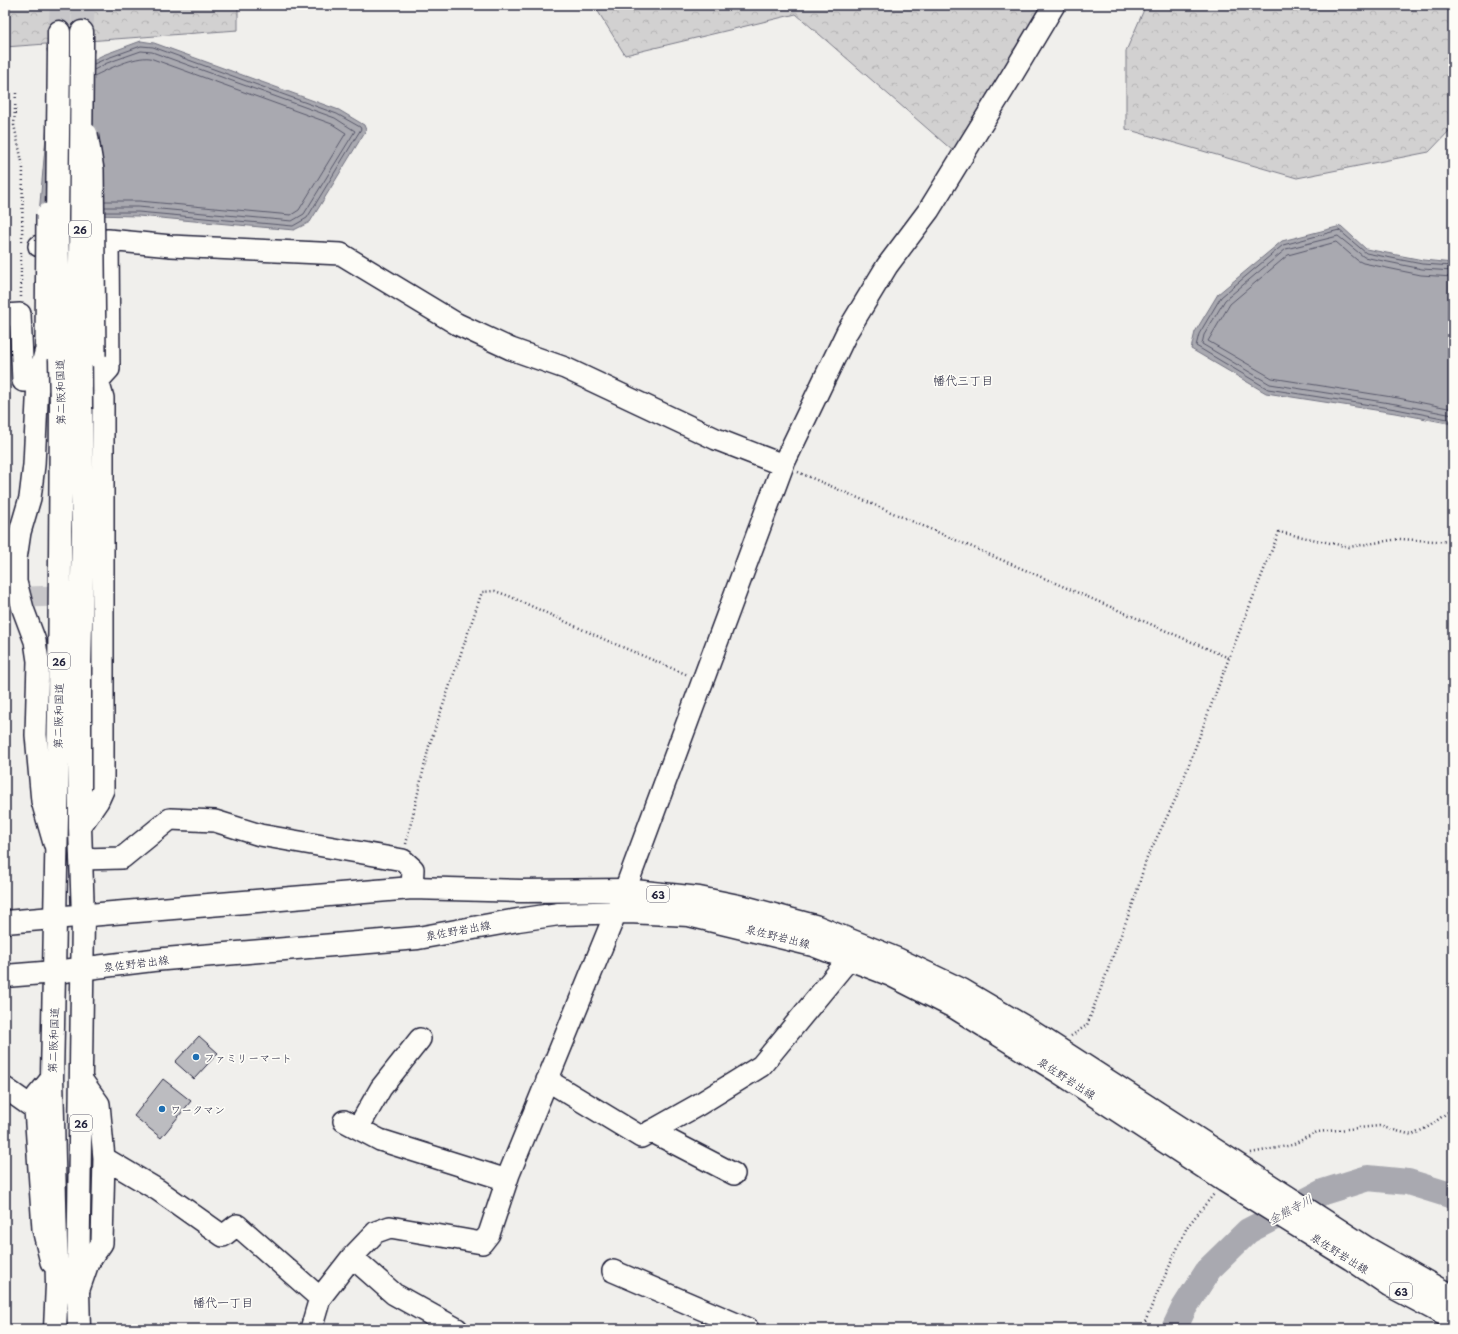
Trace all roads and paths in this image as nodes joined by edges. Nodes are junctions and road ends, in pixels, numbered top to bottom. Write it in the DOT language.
graph roads {
  1 [pos="1054,5"];
  2 [pos="59,40"];
  3 [pos="82,41"];
  4 [pos="16,93"];
  5 [pos="81,96"];
  6 [pos="58,116"];
  7 [pos="108,240"];
  8 [pos="13,315"];
  9 [pos="38,380"];
  10 [pos="98,381"];
  11 [pos="71,407"];
  12 [pos="783,465"];
  13 [pos="1453,542"];
  14 [pos="1229,658"];
  15 [pos="703,681"];
  16 [pos="80,827"];
  17 [pos="56,851"];
  18 [pos="81,859"];
  19 [pos="403,860"];
  20 [pos="412,888"];
  21 [pos="625,890"];
  22 [pos="616,912"];
  23 [pos="83,916"];
  24 [pos="55,917"];
  25 [pos="5,922"];
  26 [pos="849,959"];
  27 [pos="82,969"];
  28 [pos="55,972"];
  29 [pos="5,976"];
  30 [pos="420,1039"];
  31 [pos="1057,1048"];
  32 [pos="52,1078"];
  33 [pos="81,1079"];
  34 [pos="547,1080"];
  35 [pos="5,1088"];
  36 [pos="1453,1108"];
  37 [pos="35,1109"];
  38 [pos="651,1131"];
  39 [pos="104,1158"];
  40 [pos="734,1174"];
  41 [pos="1232,1174"];
  42 [pos="507,1180"];
  43 [pos="1358,1253"];
  44 [pos="352,1257"];
  45 [pos="613,1271"];
  46 [pos="57,1284"];
  47 [pos="78,1292"];
  48 [pos="1453,1297"];
  49 [pos="320,1298"];
  50 [pos="1453,1319"];
  51 [pos="55,1329"];
  52 [pos="79,1329"];
  53 [pos="311,1329"];
  54 [pos="457,1329"];
  55 [pos="748,1329"];
  56 [pos="1142,1329"];
  1 -- 12 [label="street"];
  2 -- 6 [label="main road, 第二阪和国道 / 26, bridge"];
  3 -- 5 [label="main road, 第二阪和国道 / 26, bridge"];
  4 -- 8 [label="path"];
  5 -- 10 [label="street, bridge"];
  5 -- 11 [label="main road, 第二阪和国道 / 26, bridge"];
  6 -- 9 [label="street, bridge"];
  6 -- 11 [label="main road, 第二阪和国道 / 26, bridge"];
  7 -- 9 [label="street"];
  7 -- 10 [label="street"];
  7 -- 12 [label="street"];
  8 -- 9 [label="street"];
  9 -- 10 [label="street"];
  9 -- 17 [label="street"];
  10 -- 16 [label="street"];
  11 -- 16 [label="main road, 第二阪和国道 / 26"];
  11 -- 17 [label="main road, 第二阪和国道 / 26"];
  12 -- 14 [label="path"];
  12 -- 15 [label="street"];
  13 -- 14 [label="path"];
  14 -- 31 [label="path"];
  15 -- 19 [label="path"];
  15 -- 21 [label="street"];
  16 -- 18 [label="main road, 第二阪和国道 / 26"];
  17 -- 24 [label="main road, 第二阪和国道 / 26"];
  18 -- 19 [label="street"];
  18 -- 23 [label="main road, 第二阪和国道 / 26"];
  19 -- 20 [label="street"];
  20 -- 21 [label="main road, 泉佐野岩出線 / 63"];
  20 -- 23 [label="main road, 泉佐野岩出線 / 63"];
  21 -- 22 [label="street"];
  21 -- 31 [label="main road, 泉佐野岩出線 / 63"];
  22 -- 26 [label="main road, 泉佐野岩出線 / 63"];
  22 -- 27 [label="main road, 泉佐野岩出線 / 63"];
  22 -- 34 [label="street"];
  23 -- 24 [label="main road, 泉佐野岩出線 / 63"];
  23 -- 27 [label="main road, 第二阪和国道 / 26"];
  24 -- 25 [label="main road, 泉佐野岩出線 / 63"];
  24 -- 28 [label="main road, 第二阪和国道 / 26"];
  26 -- 38 [label="street"];
  26 -- 41 [label="main road, 泉佐野岩出線 / 63"];
  27 -- 28 [label="main road, 泉佐野岩出線 / 63"];
  27 -- 33 [label="main road, 第二阪和国道 / 26"];
  28 -- 29 [label="main road, 泉佐野岩出線 / 63"];
  28 -- 32 [label="main road, 第二阪和国道 / 26"];
  30 -- 42 [label="street"];
  31 -- 41 [label="main road, 泉佐野岩出線 / 63"];
  32 -- 37 [label="street"];
  32 -- 46 [label="main road, 第二阪和国道 / 26"];
  33 -- 39 [label="street"];
  33 -- 47 [label="main road, 第二阪和国道 / 26"];
  34 -- 38 [label="street"];
  34 -- 42 [label="street"];
  35 -- 37 [label="street"];
  36 -- 41 [label="path"];
  37 -- 46 [label="street"];
  38 -- 40 [label="street"];
  39 -- 47 [label="street"];
  39 -- 49 [label="street"];
  41 -- 43 [label="main road, 泉佐野岩出線 / 63"];
  41 -- 56 [label="path"];
  42 -- 44 [label="street"];
  43 -- 48 [label="main road, 泉佐野岩出線 / 63"];
  43 -- 50 [label="main road, 泉佐野岩出線 / 63"];
  44 -- 49 [label="street"];
  44 -- 54 [label="street"];
  45 -- 55 [label="street"];
  46 -- 51 [label="main road, 第二阪和国道 / 26"];
  47 -- 52 [label="main road, 第二阪和国道 / 26"];
  49 -- 53 [label="street"];
}
